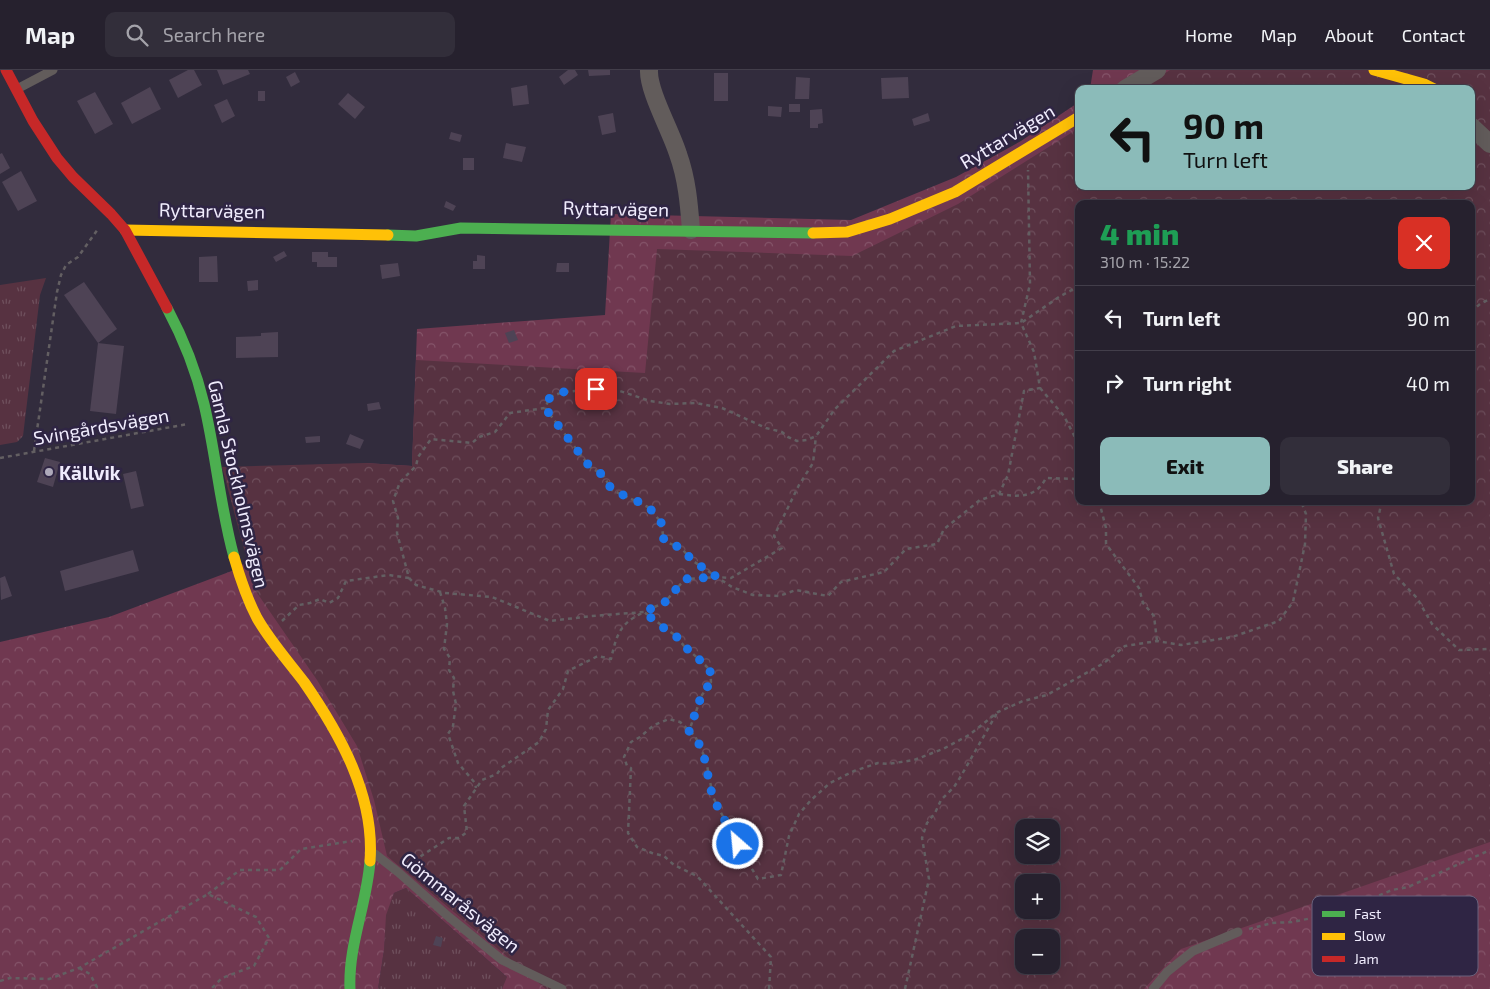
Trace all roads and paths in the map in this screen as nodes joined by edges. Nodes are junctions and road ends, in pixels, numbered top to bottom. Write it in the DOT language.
graph roads {
  1 [pos="6,70"];
  2 [pos="53,70"];
  3 [pos="649,70"];
  4 [pos="1374,70"];
  5 [pos="1150,72"];
  6 [pos="1131,85"];
  7 [pos="1426,85"];
  8 [pos="15,90"];
  9 [pos="1075,119"];
  10 [pos="1475,130"];
  11 [pos="1490,144"];
  12 [pos="1028,147"];
  13 [pos="102,224"];
  14 [pos="125,230"];
  15 [pos="691,230"];
  16 [pos="1075,288"];
  17 [pos="1490,299"];
  18 [pos="1475,308"];
  19 [pos="1021,322"];
  20 [pos="1040,388"];
  21 [pos="545,408"];
  22 [pos="206,421"];
  23 [pos="816,436"];
  24 [pos="1075,437"];
  25 [pos="34,452"];
  26 [pos="0,458"];
  27 [pos="1075,479"];
  28 [pos="999,494"];
  29 [pos="1100,505"];
  30 [pos="1303,505"];
  31 [pos="1381,505"];
  32 [pos="717,577"];
  33 [pos="409,578"];
  34 [pos="440,592"];
  35 [pos="644,612"];
  36 [pos="264,630"];
  37 [pos="1157,640"];
  38 [pos="1490,649"];
  39 [pos="998,712"];
  40 [pos="689,731"];
  41 [pos="476,788"];
  42 [pos="371,844"];
  43 [pos="1490,850"];
  44 [pos="398,872"];
  45 [pos="208,894"];
  46 [pos="1379,896"];
  47 [pos="1312,918"];
  48 [pos="1238,932"];
  49 [pos="79,968"];
  50 [pos="0,981"];
  51 [pos="98,989"];
  52 [pos="211,989"];
  53 [pos="350,989"];
  54 [pos="562,989"];
  55 [pos="769,989"];
  56 [pos="905,989"];
  57 [pos="1153,989"];
  1 -- 8 [label="street, Gamla Stockholmsvägen"];
  2 -- 8 [label="lane"];
  3 -- 15 [label="street"];
  4 -- 7 [label="street"];
  5 -- 6 [label="street"];
  8 -- 14 [label="street, Gamla Stockholmsvägen"];
  9 -- 12 [label="street, Ryttarvägen"];
  10 -- 11 [label="street"];
  12 -- 15 [label="street, Ryttarvägen"];
  12 -- 19 [label="path"];
  13 -- 25 [label="path"];
  14 -- 15 [label="street, Ryttarvägen"];
  14 -- 22 [label="street, Gamla Stockholmsvägen"];
  16 -- 19 [label="path"];
  17 -- 18 [label="path"];
  19 -- 20 [label="path"];
  19 -- 23 [label="path"];
  20 -- 24 [label="path"];
  20 -- 28 [label="path"];
  21 -- 23 [label="path"];
  21 -- 32 [label="path"];
  21 -- 33 [label="path"];
  22 -- 25 [label="path, Svingårdsvägen"];
  22 -- 36 [label="street, Gamla Stockholmsvägen"];
  23 -- 32 [label="path"];
  25 -- 26 [label="path, Svingårdsvägen"];
  27 -- 28 [label="path"];
  28 -- 32 [label="path"];
  29 -- 37 [label="path"];
  30 -- 37 [label="path"];
  31 -- 38 [label="path"];
  32 -- 35 [label="path"];
  33 -- 34 [label="path"];
  33 -- 36 [label="path"];
  34 -- 35 [label="path"];
  34 -- 41 [label="path"];
  35 -- 40 [label="path"];
  35 -- 41 [label="path"];
  36 -- 42 [label="street, Gamla Stockholmsvägen"];
  37 -- 39 [label="path"];
  39 -- 40 [label="path"];
  39 -- 56 [label="path"];
  40 -- 55 [label="path"];
  41 -- 44 [label="path"];
  42 -- 44 [label="lane, Gömmaråsvägen"];
  42 -- 45 [label="path"];
  42 -- 53 [label="street, Gamla Stockholmsvägen"];
  43 -- 46 [label="path"];
  44 -- 54 [label="lane, Gömmaråsvägen"];
  45 -- 49 [label="path"];
  45 -- 52 [label="path"];
  47 -- 48 [label="path"];
  48 -- 57 [label="lane"];
  49 -- 50 [label="path"];
  49 -- 51 [label="path"];
}
